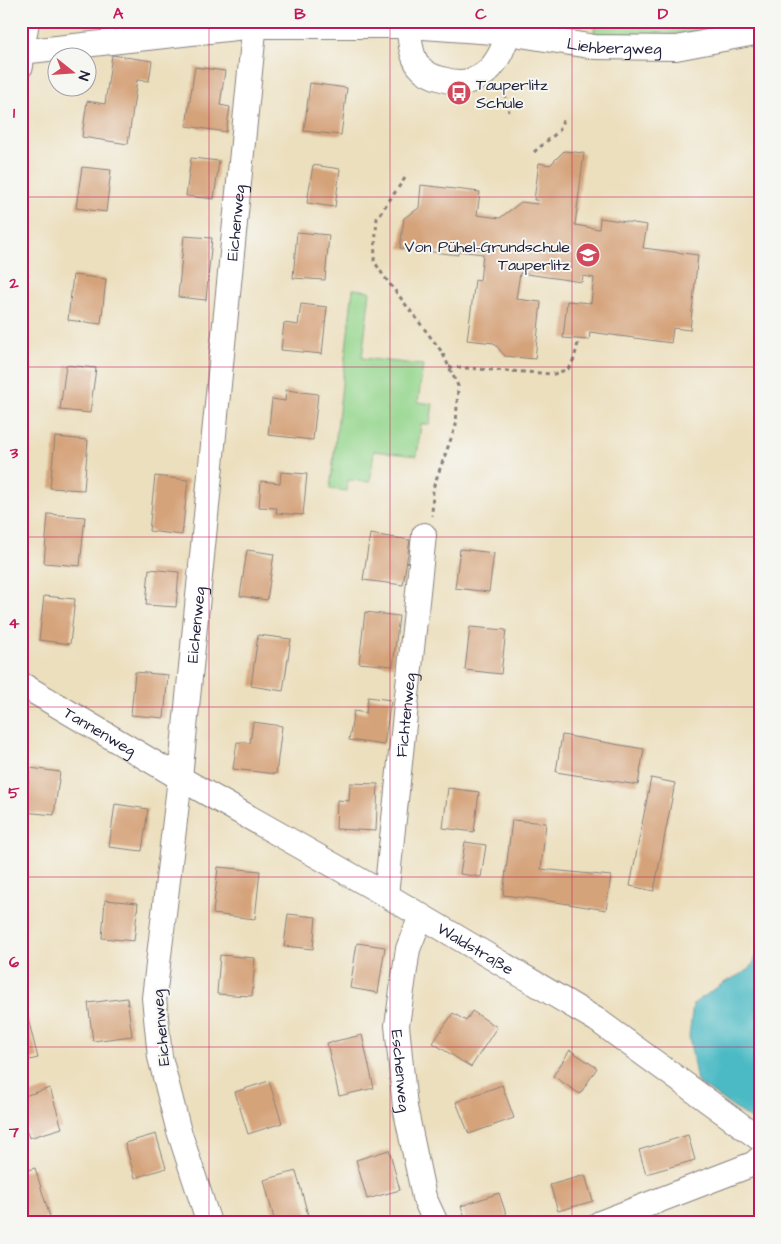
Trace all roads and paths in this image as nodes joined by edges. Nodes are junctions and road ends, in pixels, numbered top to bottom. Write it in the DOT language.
graph roads {
  1 [pos="27,21"];
  2 [pos="254,23"];
  3 [pos="409,26"];
  4 [pos="760,32"];
  5 [pos="508,33"];
  6 [pos="22,52"];
  7 [pos="21,68"];
  8 [pos="564,118"];
  9 [pos="534,152"];
  10 [pos="405,178"];
  11 [pos="579,339"];
  12 [pos="449,367"];
  13 [pos="424,535"];
  14 [pos="21,684"];
  15 [pos="180,778"];
  16 [pos="386,895"];
  17 [pos="421,916"];
  18 [pos="760,1139"];
  19 [pos="760,1158"];
  20 [pos="209,1223"];
  21 [pos="436,1223"];
  22 [pos="600,1223"];
  1 -- 6 [label="street"];
  2 -- 3 [label="street, Liehbergweg"];
  2 -- 6 [label="street, Liehbergweg"];
  2 -- 15 [label="street, Eichenweg"];
  3 -- 5 [label="street, Liehbergweg"];
  3 -- 5 [label="street"];
  4 -- 5 [label="street, Liehbergweg"];
  6 -- 7 [label="street"];
  8 -- 9 [label="path"];
  10 -- 12 [label="path"];
  11 -- 12 [label="path"];
  12 -- 13 [label="path"];
  13 -- 16 [label="street, Fichtenweg"];
  14 -- 15 [label="street, Tannenweg"];
  15 -- 16 [label="street, Waldstraße"];
  15 -- 20 [label="street, Eichenweg"];
  16 -- 17 [label="street, Waldstraße"];
  17 -- 18 [label="street, Waldstraße"];
  17 -- 21 [label="street, Eschenweg"];
  19 -- 22 [label="street"];
}
